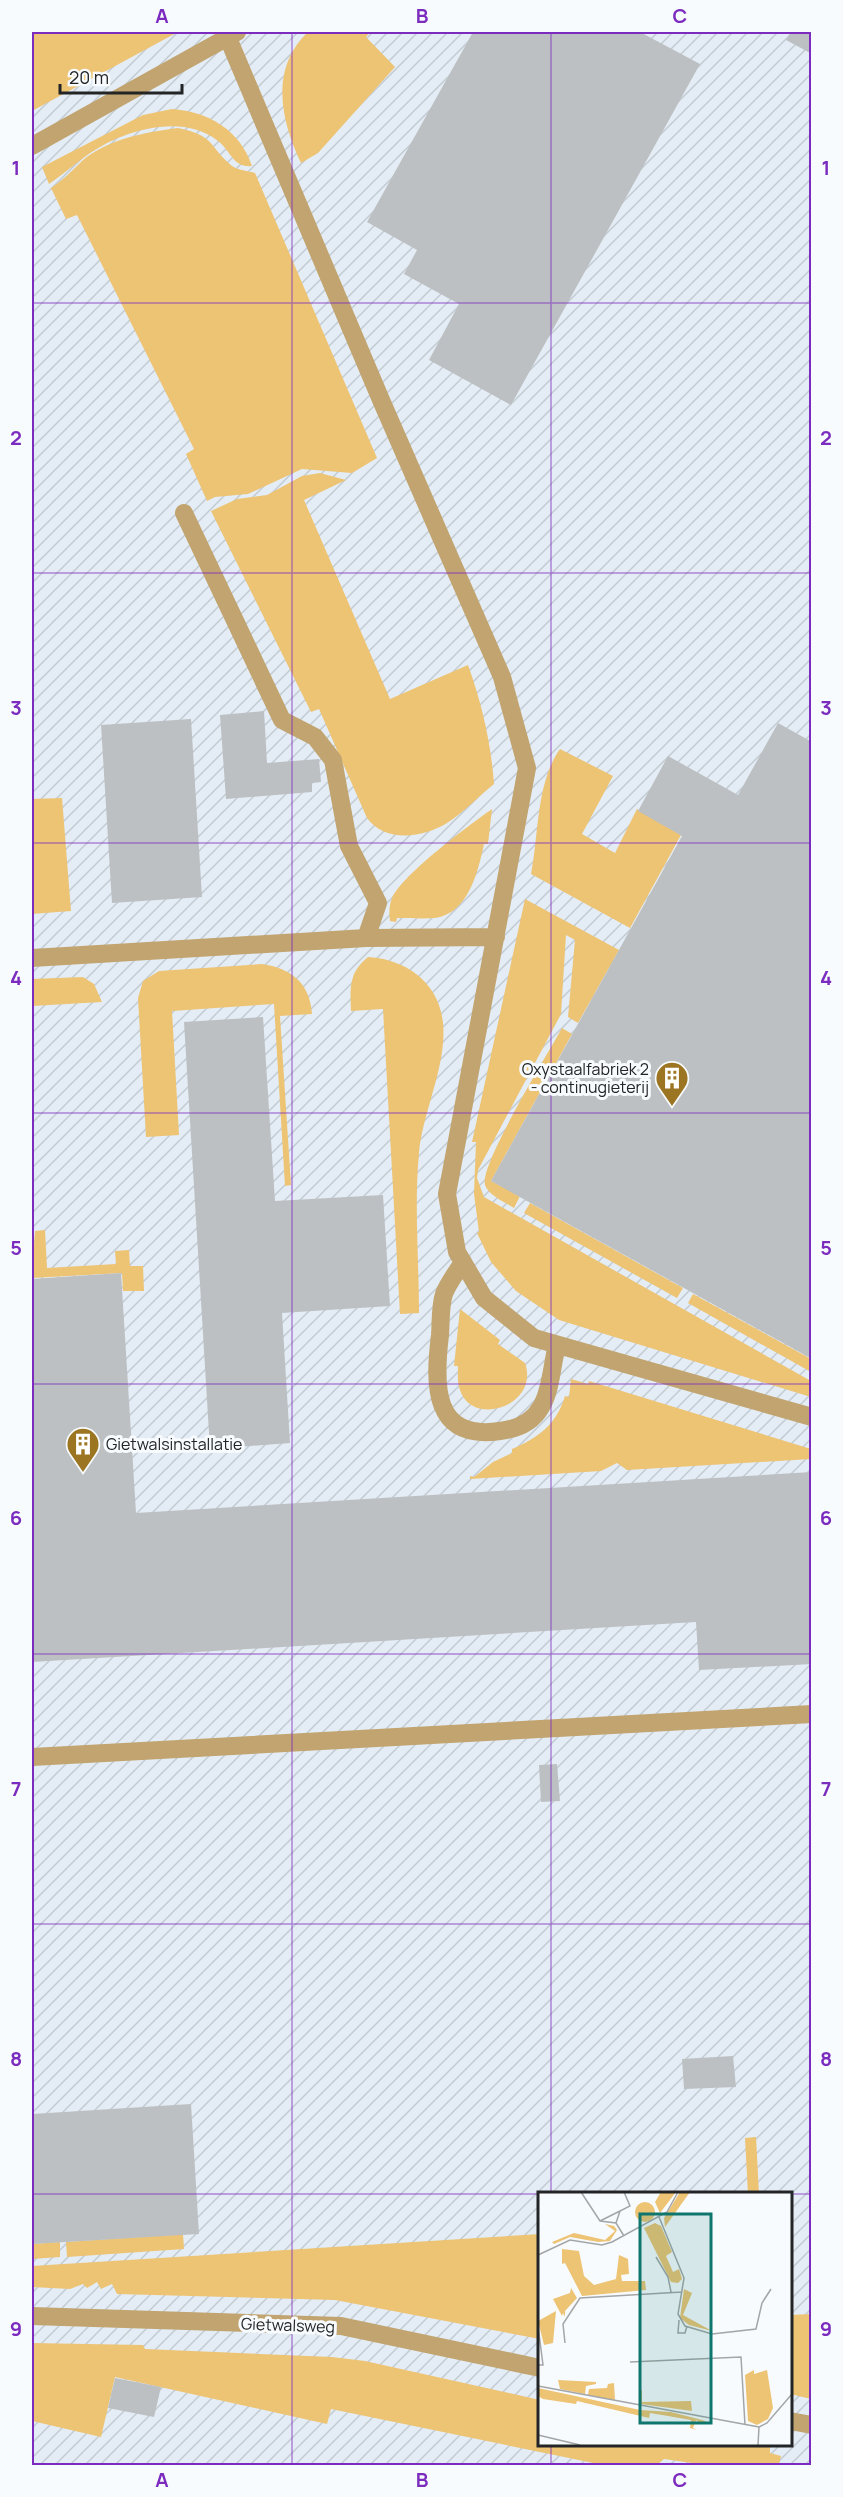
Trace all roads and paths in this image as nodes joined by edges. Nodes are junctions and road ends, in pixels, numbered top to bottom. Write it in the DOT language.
graph roads {
  1 [pos="233,35"];
  2 [pos="32,146"];
  3 [pos="184,513"];
  4 [pos="496,937"];
  5 [pos="366,938"];
  6 [pos="32,958"];
  7 [pos="464,1262"];
  8 [pos="557,1345"];
  9 [pos="812,1417"];
  10 [pos="812,1714"];
  11 [pos="32,1757"];
  12 [pos="32,2316"];
  13 [pos="538,2367"];
  14 [pos="792,2421"];
  15 [pos="812,2425"];
  1 -- 2 [label="lane"];
  1 -- 4 [label="lane"];
  3 -- 5 [label="lane"];
  4 -- 5 [label="lane"];
  4 -- 7 [label="lane"];
  5 -- 6 [label="lane"];
  7 -- 8 [label="lane"];
  7 -- 8 [label="lane"];
  8 -- 9 [label="lane"];
  10 -- 11 [label="lane"];
  12 -- 13 [label="lane, Gietwalsweg"];
  14 -- 15 [label="lane"];
}
